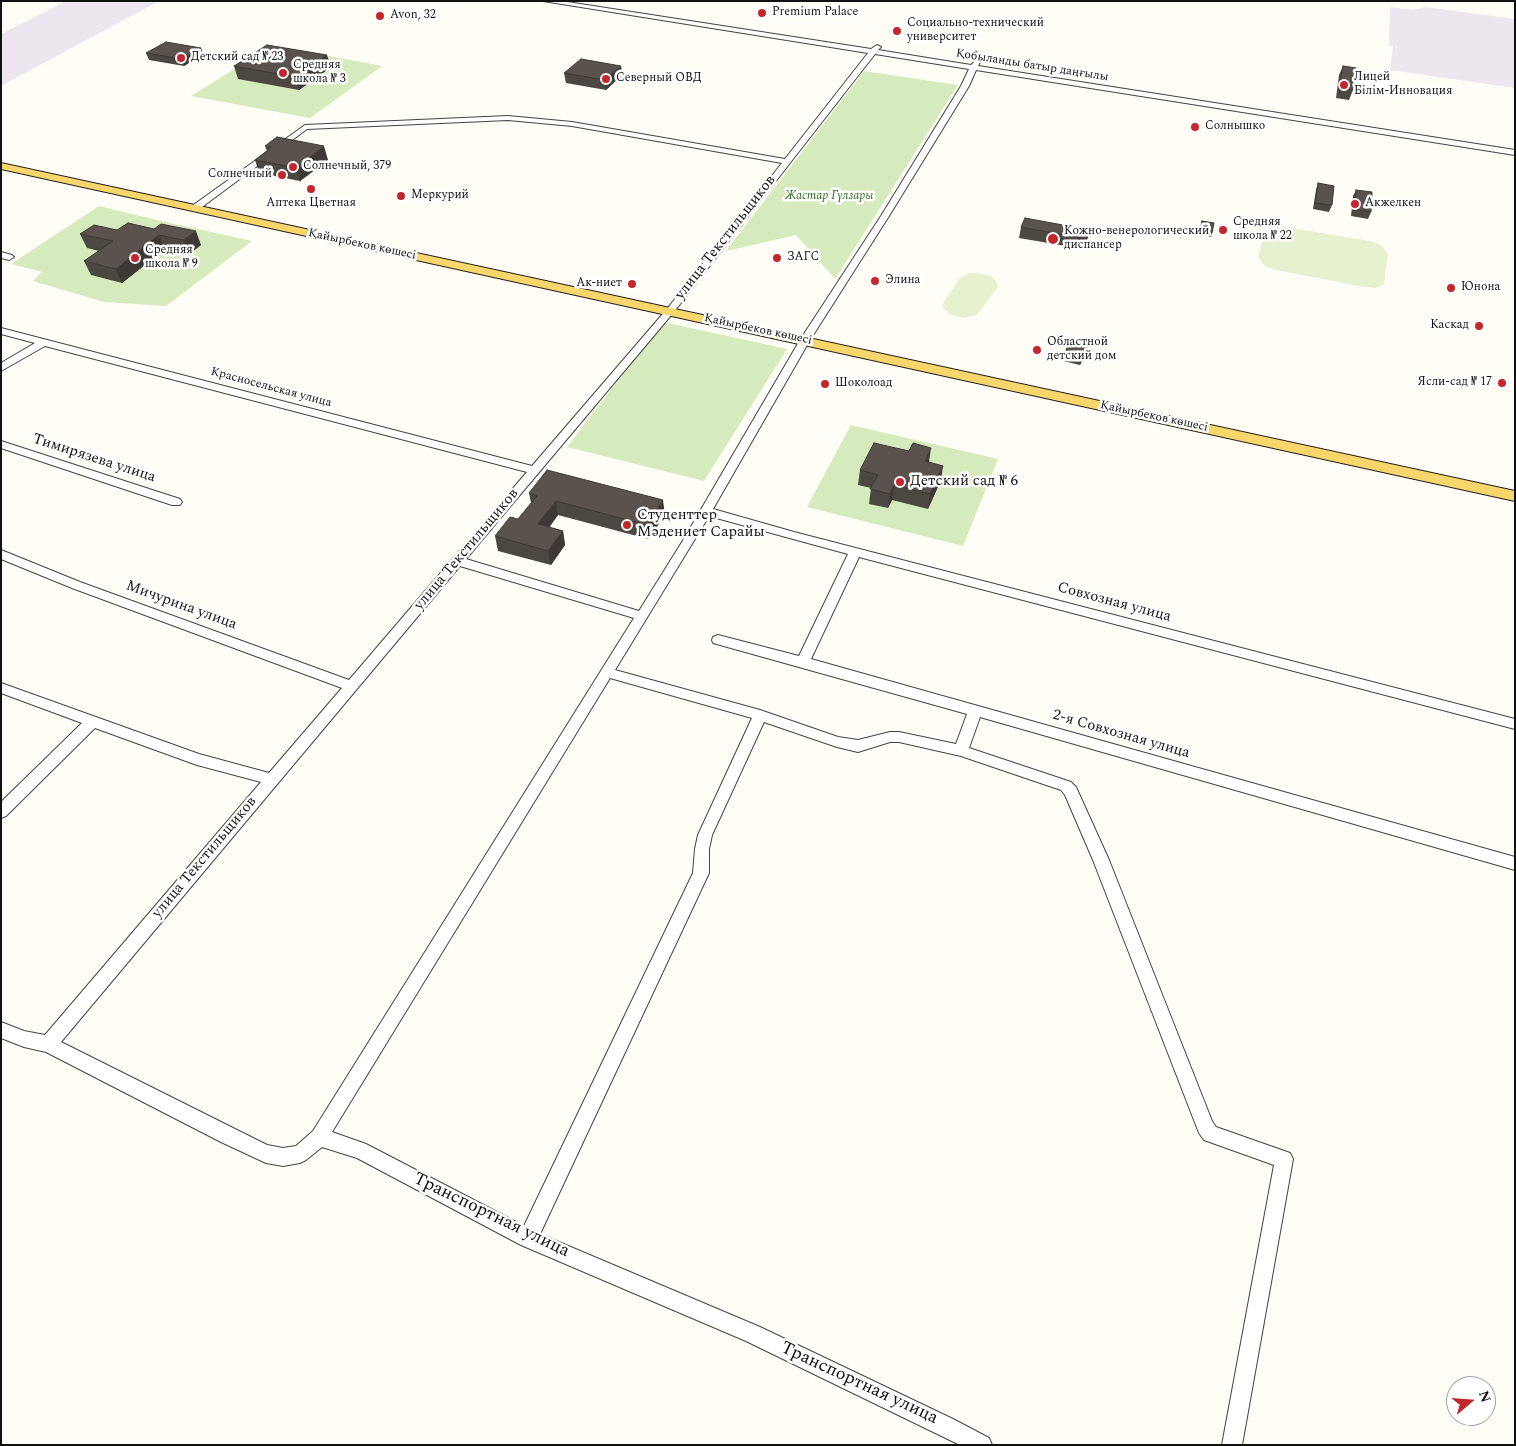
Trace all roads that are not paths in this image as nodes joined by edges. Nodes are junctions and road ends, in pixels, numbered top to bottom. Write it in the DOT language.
graph roads {
  1 [pos="546,1"];
  2 [pos="581,1"];
  3 [pos="603,5"];
  4 [pos="874,49"];
  5 [pos="975,65"];
  6 [pos="1507,143"];
  7 [pos="1515,153"];
  8 [pos="785,162"];
  9 [pos="1,166"];
  10 [pos="194,208"];
  11 [pos="670,311"];
  12 [pos="1,330"];
  13 [pos="806,340"];
  14 [pos="44,342"];
  15 [pos="1,368"];
  16 [pos="1,444"];
  17 [pos="535,470"];
  18 [pos="1515,496"];
  19 [pos="176,502"];
  20 [pos="706,511"];
  21 [pos="855,552"];
  22 [pos="1,554"];
  23 [pos="457,561"];
  24 [pos="641,616"];
  25 [pos="718,640"];
  26 [pos="803,662"];
  27 [pos="606,672"];
  28 [pos="351,686"];
  29 [pos="1,688"];
  30 [pos="975,711"];
  31 [pos="760,715"];
  32 [pos="94,721"];
  33 [pos="1515,724"];
  34 [pos="961,751"];
  35 [pos="271,779"];
  36 [pos="1,812"];
  37 [pos="1515,864"];
  38 [pos="1,1030"];
  39 [pos="48,1044"];
  40 [pos="319,1137"];
  41 [pos="528,1238"];
  42 [pos="982,1445"];
  43 [pos="1232,1445"];
  1 -- 3 [label="street, Қобыланды батыр даңғылы"];
  2 -- 3 [label="street, Қобыланды батыр даңғылы"];
  3 -- 4 [label="street, Қобыланды батыр даңғылы"];
  4 -- 5 [label="street, Қобыланды батыр даңғылы"];
  4 -- 8 [label="street, улица Текстильщиков"];
  5 -- 6 [label="street, Қобыланды батыр даңғылы"];
  5 -- 7 [label="street, Қобыланды батыр даңғылы"];
  5 -- 13 [label="street"];
  8 -- 10 [label="street"];
  8 -- 11 [label="street, улица Текстильщиков"];
  9 -- 10 [label="main road, Қайырбеков көшесі"];
  10 -- 11 [label="main road, Қайырбеков көшесі"];
  11 -- 13 [label="main road, Қайырбеков көшесі"];
  11 -- 17 [label="street, улица Текстильщиков"];
  12 -- 14 [label="street, Красносельская улица"];
  13 -- 18 [label="main road, Қайырбеков көшесі"];
  13 -- 20 [label="street"];
  14 -- 15 [label="street"];
  14 -- 17 [label="street, Красносельская улица"];
  16 -- 19 [label="street, Тимирязева улица"];
  17 -- 23 [label="street, улица Текстильщиков"];
  20 -- 21 [label="street, Совхозная улица"];
  20 -- 24 [label="street"];
  21 -- 26 [label="street"];
  21 -- 33 [label="street, Совхозная улица"];
  22 -- 28 [label="street, Мичурина улица"];
  23 -- 24 [label="street"];
  23 -- 28 [label="street, улица Текстильщиков"];
  24 -- 27 [label="street"];
  25 -- 26 [label="street, 2-я Совхозная улица"];
  26 -- 30 [label="street, 2-я Совхозная улица"];
  27 -- 31 [label="street"];
  27 -- 40 [label="street"];
  28 -- 35 [label="street, улица Текстильщиков"];
  29 -- 32 [label="street"];
  30 -- 34 [label="street"];
  30 -- 37 [label="street, 2-я Совхозная улица"];
  31 -- 34 [label="street"];
  31 -- 41 [label="street"];
  32 -- 35 [label="street"];
  32 -- 36 [label="street"];
  34 -- 43 [label="street"];
  35 -- 39 [label="street, улица Текстильщиков"];
  38 -- 39 [label="street"];
  39 -- 40 [label="street"];
  40 -- 41 [label="street, Транспортная улица"];
  41 -- 42 [label="street, Транспортная улица"];
}
